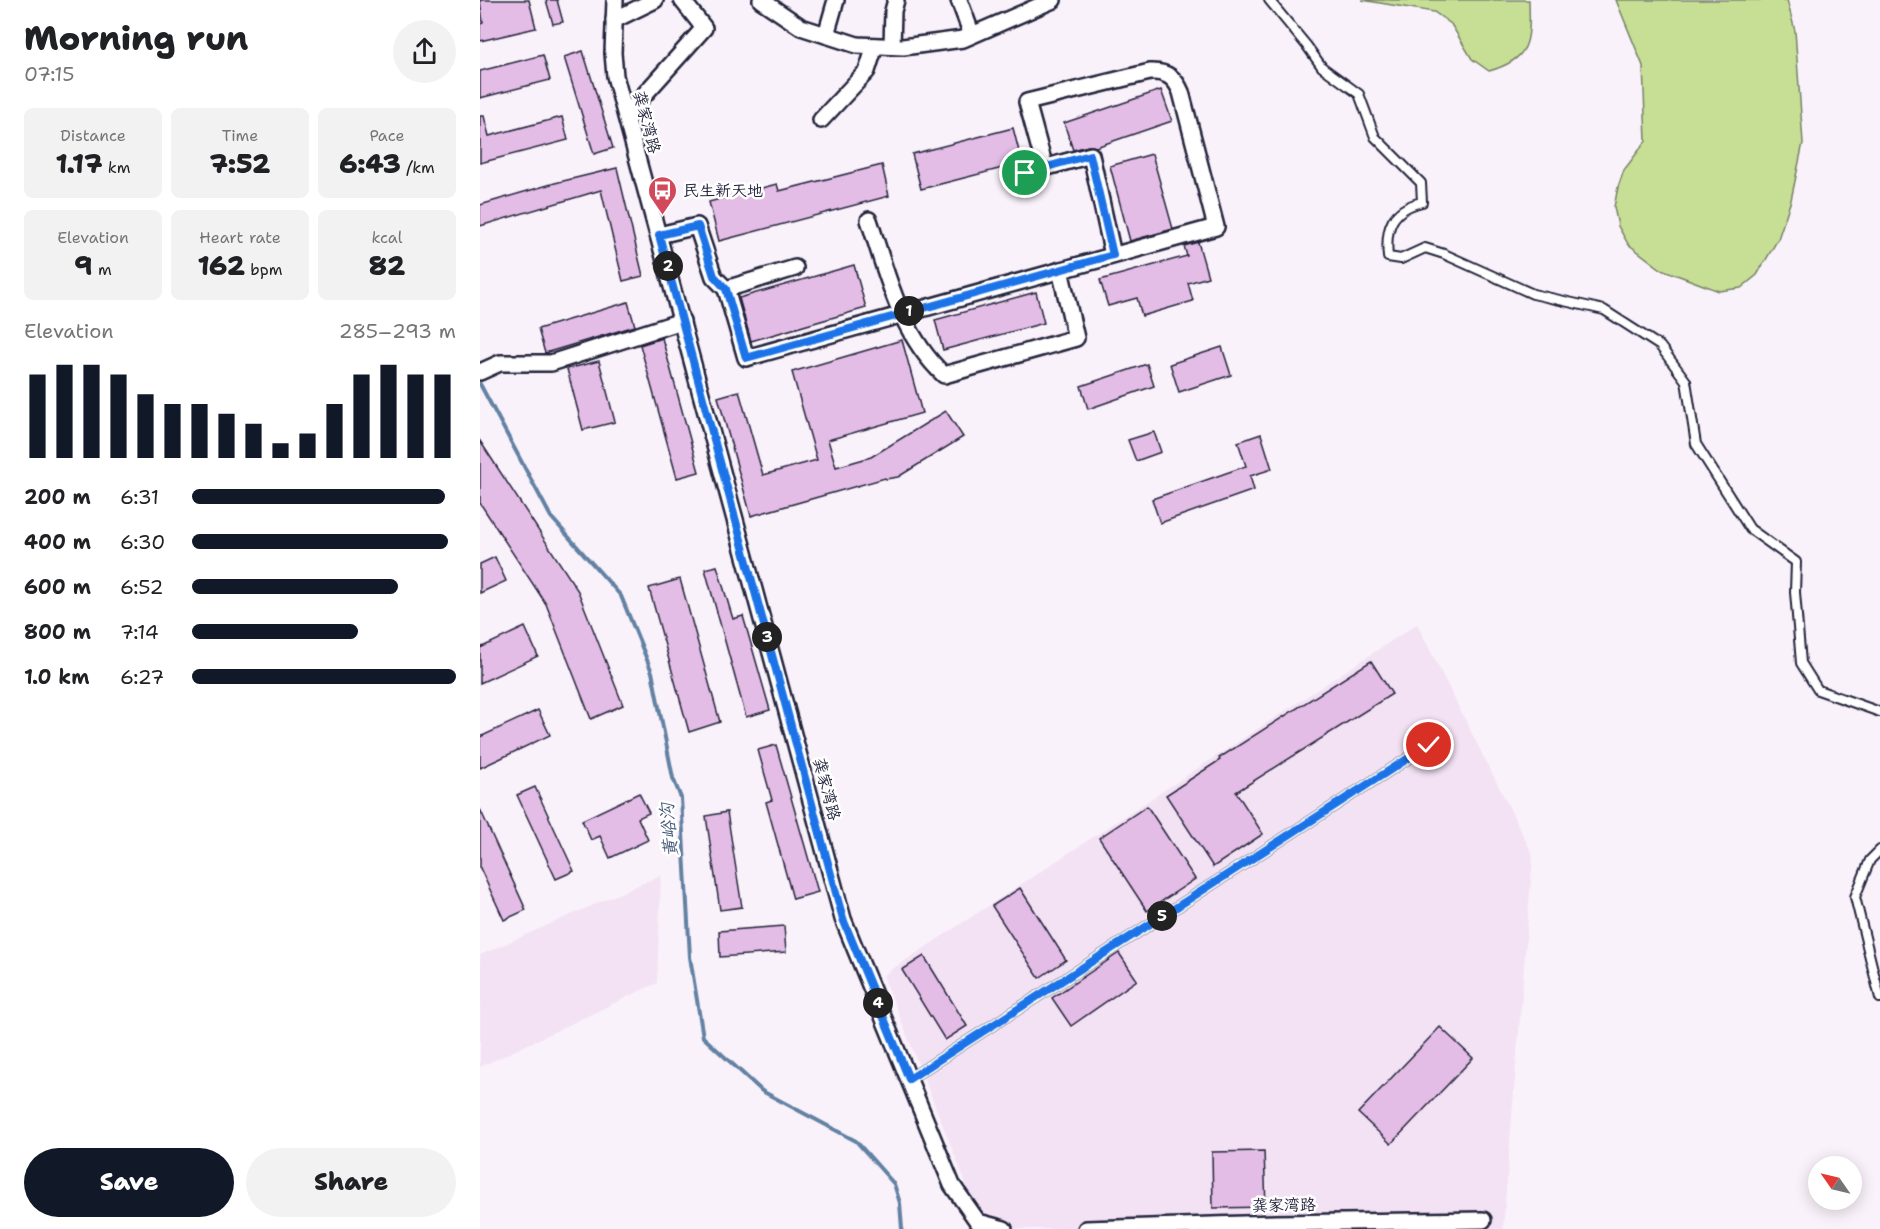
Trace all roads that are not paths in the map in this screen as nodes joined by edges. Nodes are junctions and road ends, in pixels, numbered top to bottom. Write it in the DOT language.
graph roads {
  1 [pos="615,0"];
  2 [pos="655,0"];
  3 [pos="682,0"];
  4 [pos="761,0"];
  5 [pos="836,0"];
  6 [pos="896,0"];
  7 [pos="959,0"];
  8 [pos="1053,0"];
  9 [pos="1269,0"];
  10 [pos="614,20"];
  11 [pos="826,35"];
  12 [pos="972,35"];
  13 [pos="875,46"];
  14 [pos="892,46"];
  15 [pos="626,115"];
  16 [pos="821,120"];
  17 [pos="1045,168"];
  18 [pos="1025,173"];
  19 [pos="869,220"];
  20 [pos="659,235"];
  21 [pos="1113,255"];
  22 [pos="795,268"];
  23 [pos="1060,270"];
  24 [pos="726,289"];
  25 [pos="900,314"];
  26 [pos="682,321"];
  27 [pos="480,372"];
  28 [pos="1880,712"];
  29 [pos="1429,745"];
  30 [pos="1880,850"];
  31 [pos="1880,998"];
  32 [pos="909,1079"];
  33 [pos="1483,1220"];
  34 [pos="979,1226"];
  35 [pos="1004,1229"];
  36 [pos="1086,1229"];
  1 -- 10 [label="street, 龚家湾路"];
  2 -- 10 [label="street"];
  3 -- 15 [label="street"];
  4 -- 11 [label="street"];
  5 -- 11 [label="street"];
  6 -- 14 [label="street"];
  7 -- 12 [label="street"];
  8 -- 12 [label="street"];
  9 -- 28 [label="lane"];
  10 -- 15 [label="street, 龚家湾路"];
  11 -- 13 [label="street"];
  12 -- 14 [label="street"];
  13 -- 14 [label="street"];
  13 -- 16 [label="street"];
  15 -- 20 [label="street, 龚家湾路"];
  17 -- 18 [label="street"];
  17 -- 21 [label="street"];
  17 -- 21 [label="street"];
  19 -- 25 [label="street"];
  20 -- 24 [label="street"];
  20 -- 26 [label="street, 龚家湾路"];
  21 -- 23 [label="street"];
  22 -- 24 [label="street"];
  23 -- 25 [label="street"];
  23 -- 25 [label="street"];
  24 -- 25 [label="street"];
  26 -- 27 [label="street"];
  26 -- 32 [label="street, 龚家湾路"];
  29 -- 32 [label="lane"];
  30 -- 31 [label="lane"];
  32 -- 34 [label="street, 龚家湾路"];
  33 -- 36 [label="street, 龚家湾路"];
  34 -- 35 [label="street, 龚家湾路"];
}
